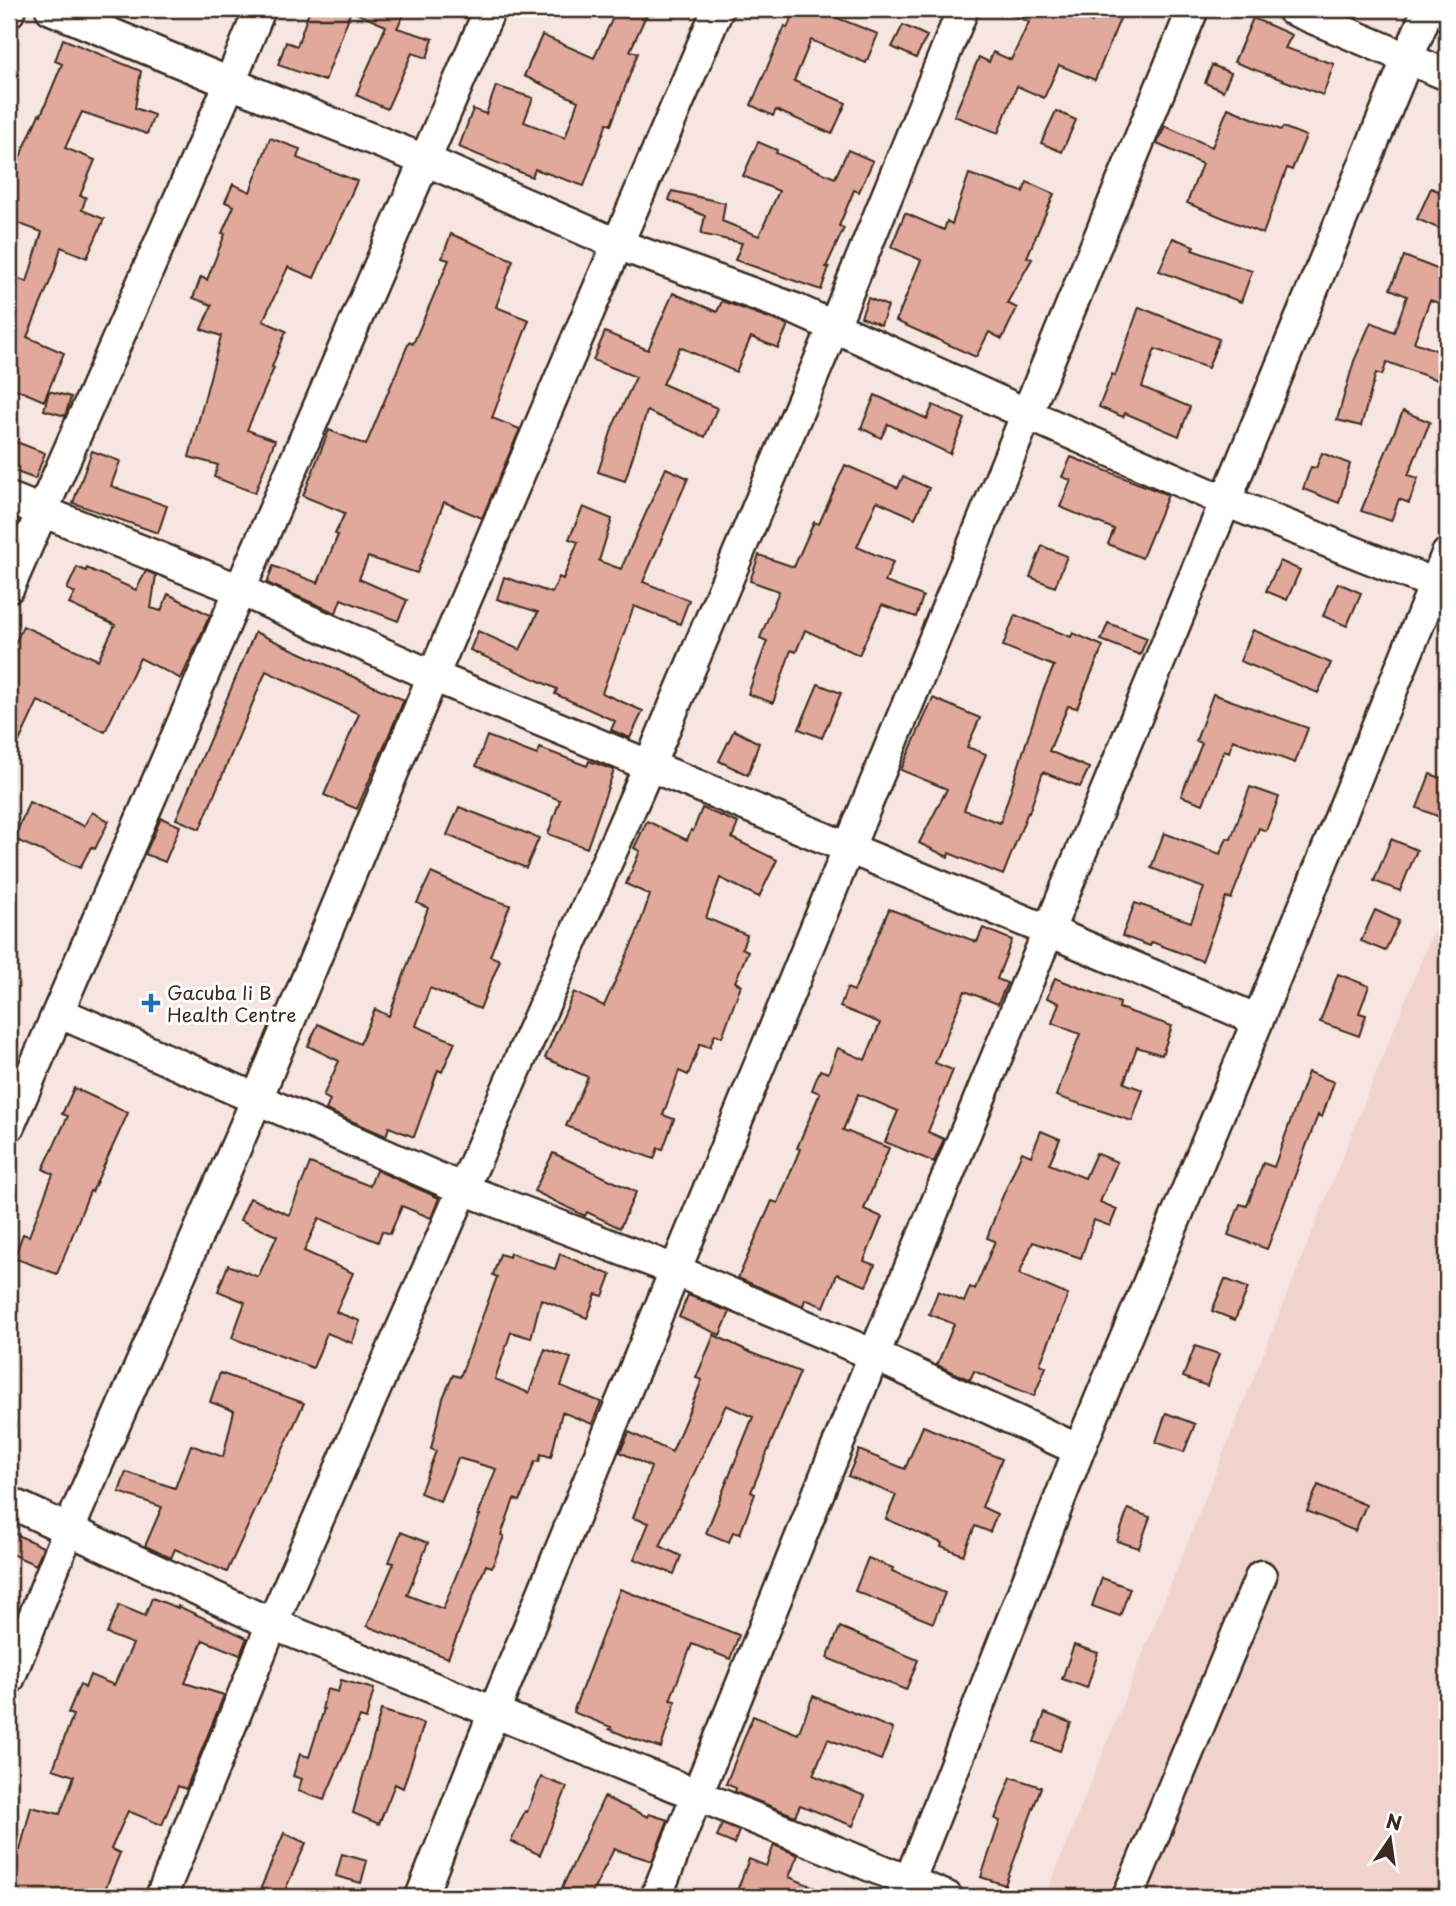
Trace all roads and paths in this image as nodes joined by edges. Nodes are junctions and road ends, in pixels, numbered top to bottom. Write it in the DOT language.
graph roads {
  1 [pos="51,9"];
  2 [pos="260,9"];
  3 [pos="490,9"];
  4 [pos="718,9"];
  5 [pos="963,9"];
  6 [pos="1193,9"];
  7 [pos="1291,9"];
  8 [pos="1428,9"];
  9 [pos="1407,58"];
  10 [pos="1447,75"];
  11 [pos="230,83"];
  12 [pos="425,160"];
  13 [pos="617,244"];
  14 [pos="834,326"];
  15 [pos="1027,414"];
  16 [pos="9,498"];
  17 [pos="1225,501"];
  18 [pos="41,512"];
  19 [pos="1447,554"];
  20 [pos="1435,584"];
  21 [pos="9,587"];
  22 [pos="240,590"];
  23 [pos="433,676"];
  24 [pos="649,766"];
  25 [pos="848,849"];
  26 [pos="1049,931"];
  27 [pos="58,1012"];
  28 [pos="1258,1020"];
  29 [pos="256,1101"];
  30 [pos="9,1126"];
  31 [pos="463,1189"];
  32 [pos="676,1270"];
  33 [pos="874,1355"];
  34 [pos="1079,1450"];
  35 [pos="9,1502"];
  36 [pos="69,1529"];
  37 [pos="1261,1576"];
  38 [pos="272,1624"];
  39 [pos="9,1679"];
  40 [pos="494,1712"];
  41 [pos="697,1797"];
  42 [pos="906,1889"];
  43 [pos="161,1897"];
  44 [pos="421,1897"];
  45 [pos="656,1897"];
  46 [pos="947,1897"];
  47 [pos="1128,1897"];
  1 -- 11 [label="street"];
  2 -- 11 [label="street"];
  3 -- 12 [label="street"];
  4 -- 13 [label="street"];
  5 -- 14 [label="street"];
  6 -- 15 [label="street"];
  7 -- 9 [label="street"];
  8 -- 9 [label="street"];
  9 -- 10 [label="street"];
  9 -- 17 [label="street"];
  11 -- 12 [label="street"];
  11 -- 18 [label="street"];
  12 -- 13 [label="street"];
  12 -- 22 [label="street"];
  13 -- 14 [label="street"];
  13 -- 23 [label="street"];
  14 -- 15 [label="street"];
  14 -- 24 [label="street"];
  15 -- 17 [label="street"];
  15 -- 25 [label="street"];
  16 -- 18 [label="street"];
  17 -- 20 [label="street"];
  17 -- 26 [label="street"];
  18 -- 21 [label="street"];
  18 -- 22 [label="street"];
  19 -- 20 [label="street"];
  20 -- 28 [label="street"];
  22 -- 23 [label="street"];
  22 -- 27 [label="street"];
  23 -- 24 [label="street"];
  23 -- 29 [label="street"];
  24 -- 25 [label="street"];
  24 -- 31 [label="street"];
  25 -- 26 [label="street"];
  25 -- 32 [label="street"];
  26 -- 28 [label="street"];
  26 -- 33 [label="street"];
  27 -- 29 [label="street"];
  27 -- 30 [label="street"];
  28 -- 34 [label="street"];
  29 -- 31 [label="street"];
  29 -- 36 [label="street"];
  31 -- 32 [label="street"];
  31 -- 38 [label="street"];
  32 -- 33 [label="street"];
  32 -- 40 [label="street"];
  33 -- 34 [label="street"];
  33 -- 41 [label="street"];
  34 -- 42 [label="street"];
  35 -- 36 [label="street"];
  36 -- 38 [label="street"];
  36 -- 39 [label="street"];
  37 -- 47 [label="street"];
  38 -- 40 [label="street"];
  38 -- 43 [label="street"];
  40 -- 41 [label="street"];
  40 -- 44 [label="street"];
  41 -- 42 [label="street"];
  41 -- 45 [label="street"];
  42 -- 46 [label="street"];
}
